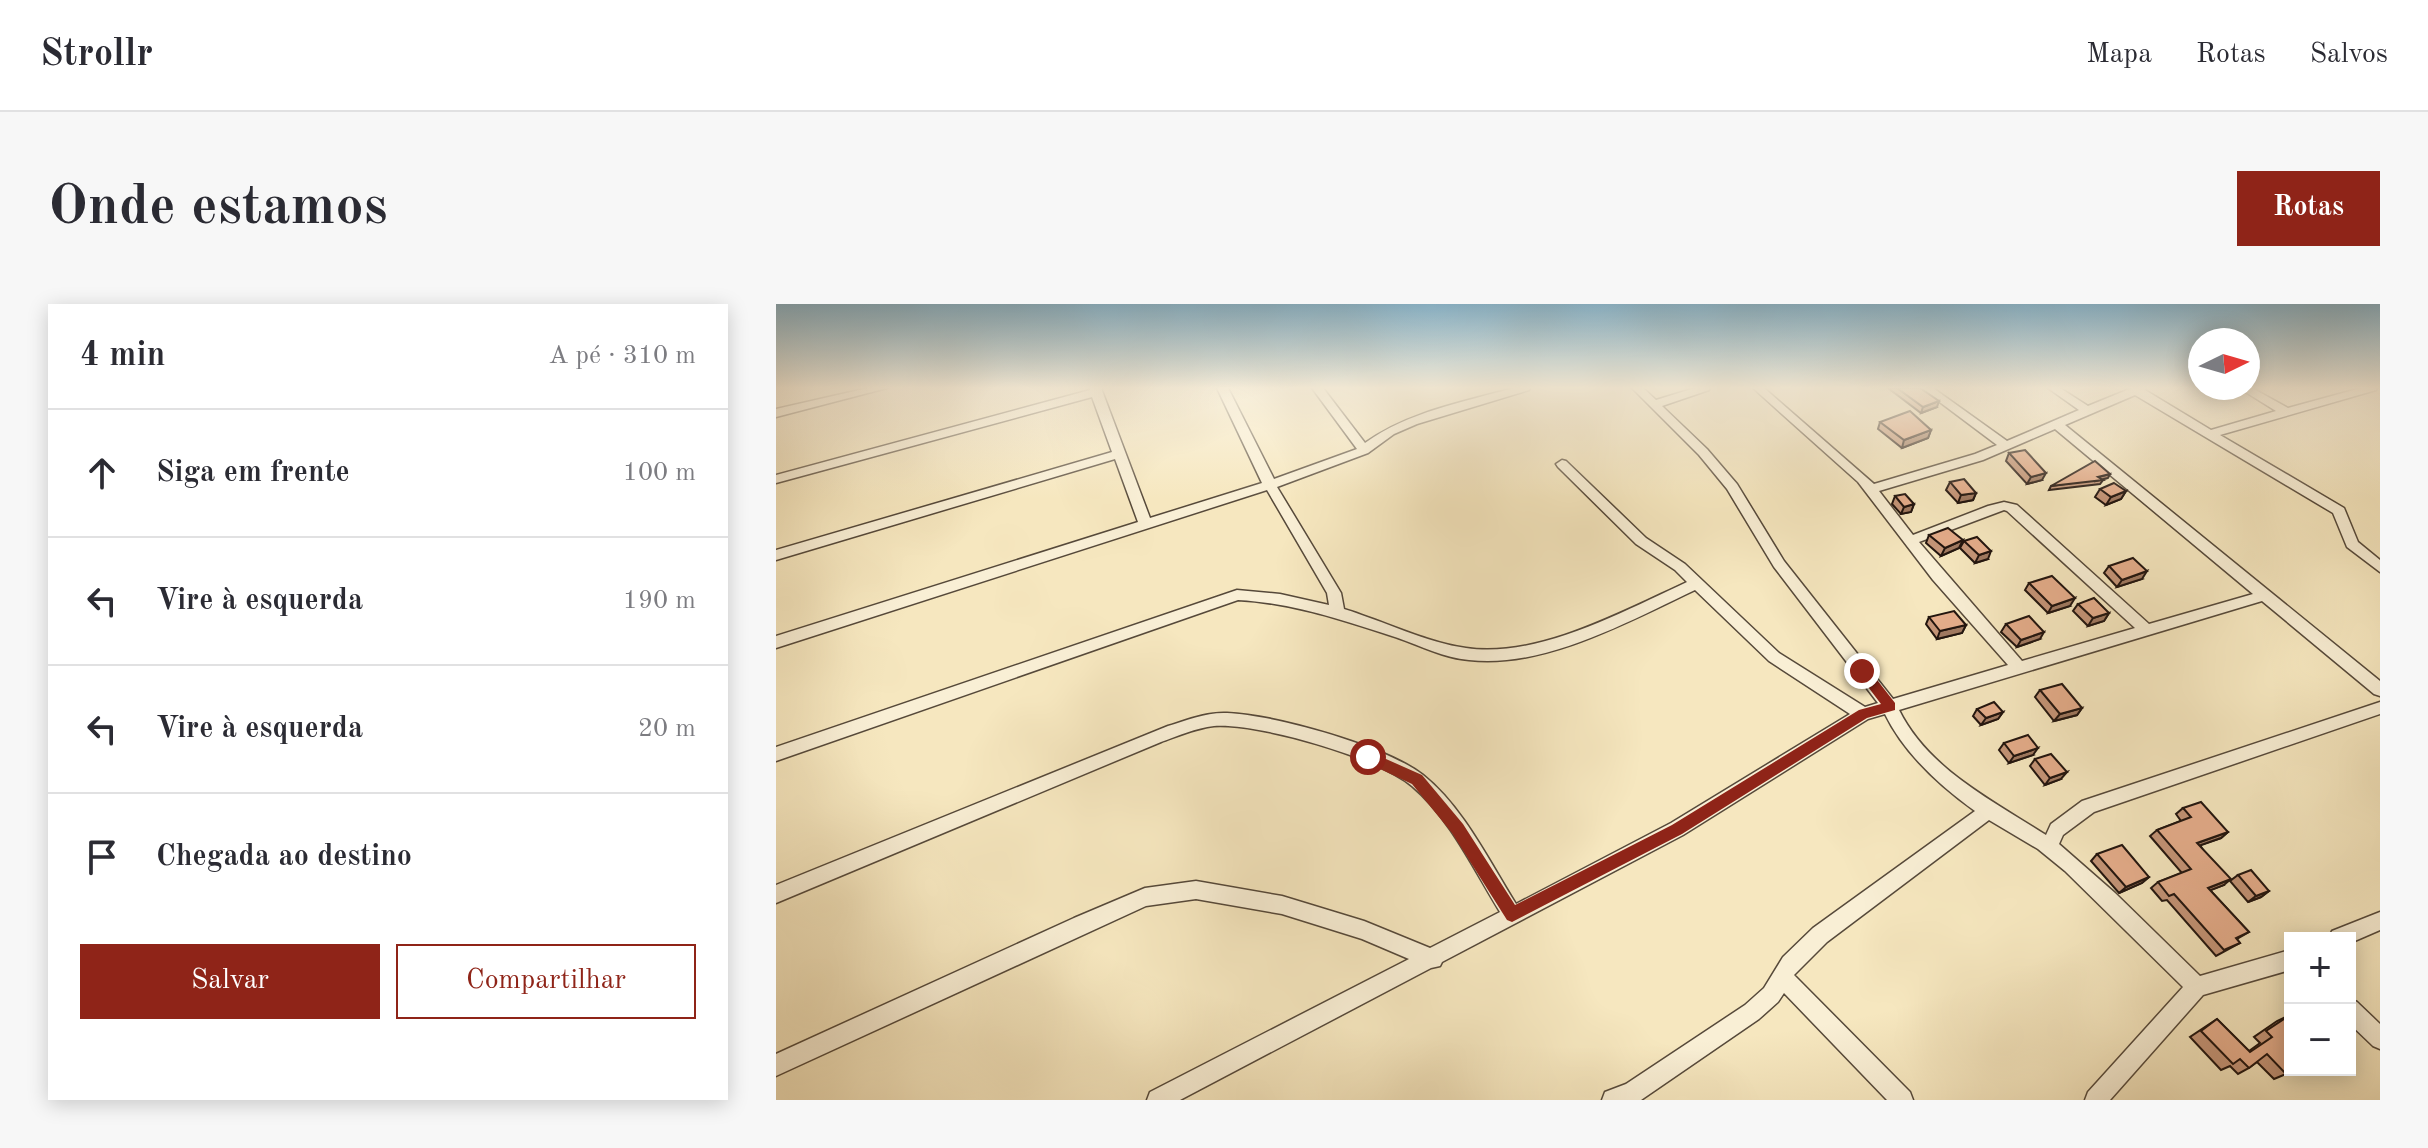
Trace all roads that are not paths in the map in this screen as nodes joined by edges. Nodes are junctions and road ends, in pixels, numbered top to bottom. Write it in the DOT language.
graph roads {
  1 [pos="970,425"];
  2 [pos="1110,425"];
  3 [pos="1240,425"];
  4 [pos="1345,425"];
  5 [pos="1403,425"];
  6 [pos="1675,425"];
  7 [pos="1800,425"];
  8 [pos="1977,425"];
  9 [pos="2053,425"];
  10 [pos="2057,425"];
  11 [pos="2196,425"];
  12 [pos="2238,425"];
  13 [pos="2210,434"];
  14 [pos="2005,445"];
  15 [pos="1364,450"];
  16 [pos="1121,453"];
  17 [pos="1562,464"];
  18 [pos="776,479"];
  19 [pos="1270,485"];
  20 [pos="1873,489"];
  21 [pos="1145,524"];
  22 [pos="1910,541"];
  23 [pos="776,555"];
  24 [pos="2380,567"];
  25 [pos="1325,578"];
  26 [pos="1697,583"];
  27 [pos="2266,595"];
  28 [pos="1302,604"];
  29 [pos="1337,612"];
  30 [pos="2144,628"];
  31 [pos="776,642"];
  32 [pos="2020,669"];
  33 [pos="2380,690"];
  34 [pos="1890,707"];
  35 [pos="2380,708"];
  36 [pos="1863,714"];
  37 [pos="776,754"];
  38 [pos="1988,811"];
  39 [pos="2049,847"];
  40 [pos="776,894"];
  41 [pos="1512,915"];
  42 [pos="2380,921"];
  43 [pos="2353,932"];
  44 [pos="1433,959"];
  45 [pos="2284,962"];
  46 [pos="1782,977"];
  47 [pos="2197,987"];
  48 [pos="2356,1015"];
  49 [pos="2380,1039"];
  50 [pos="776,1065"];
  51 [pos="1628,1097"];
  52 [pos="1158,1100"];
  53 [pos="1902,1100"];
  54 [pos="2096,1100"];
  1 -- 18 [label="street"];
  2 -- 16 [label="street"];
  3 -- 19 [label="street"];
  4 -- 15 [label="street"];
  5 -- 15 [label="street"];
  6 -- 34 [label="street"];
  7 -- 20 [label="street"];
  8 -- 14 [label="street"];
  9 -- 14 [label="street"];
  10 -- 27 [label="street"];
  11 -- 13 [label="street"];
  12 -- 13 [label="street"];
  13 -- 24 [label="street"];
  14 -- 20 [label="street"];
  15 -- 19 [label="street"];
  16 -- 21 [label="street"];
  16 -- 23 [label="street"];
  17 -- 26 [label="street"];
  19 -- 21 [label="street"];
  19 -- 25 [label="street"];
  20 -- 22 [label="street"];
  21 -- 31 [label="street"];
  22 -- 30 [label="street"];
  22 -- 32 [label="street"];
  25 -- 28 [label="street"];
  25 -- 29 [label="street"];
  26 -- 29 [label="street"];
  26 -- 36 [label="street"];
  27 -- 30 [label="street"];
  27 -- 33 [label="street"];
  28 -- 29 [label="street"];
  28 -- 37 [label="street"];
  30 -- 32 [label="street"];
  32 -- 34 [label="street"];
  34 -- 36 [label="street"];
  34 -- 38 [label="street"];
  35 -- 39 [label="street"];
  36 -- 41 [label="street"];
  38 -- 39 [label="street"];
  38 -- 46 [label="street"];
  39 -- 47 [label="street"];
  40 -- 41 [label="street"];
  41 -- 44 [label="street"];
  42 -- 43 [label="street"];
  44 -- 50 [label="street"];
  44 -- 52 [label="street"];
  45 -- 47 [label="street"];
  46 -- 51 [label="street"];
  46 -- 53 [label="street"];
  47 -- 54 [label="street"];
  48 -- 49 [label="street"];
}
